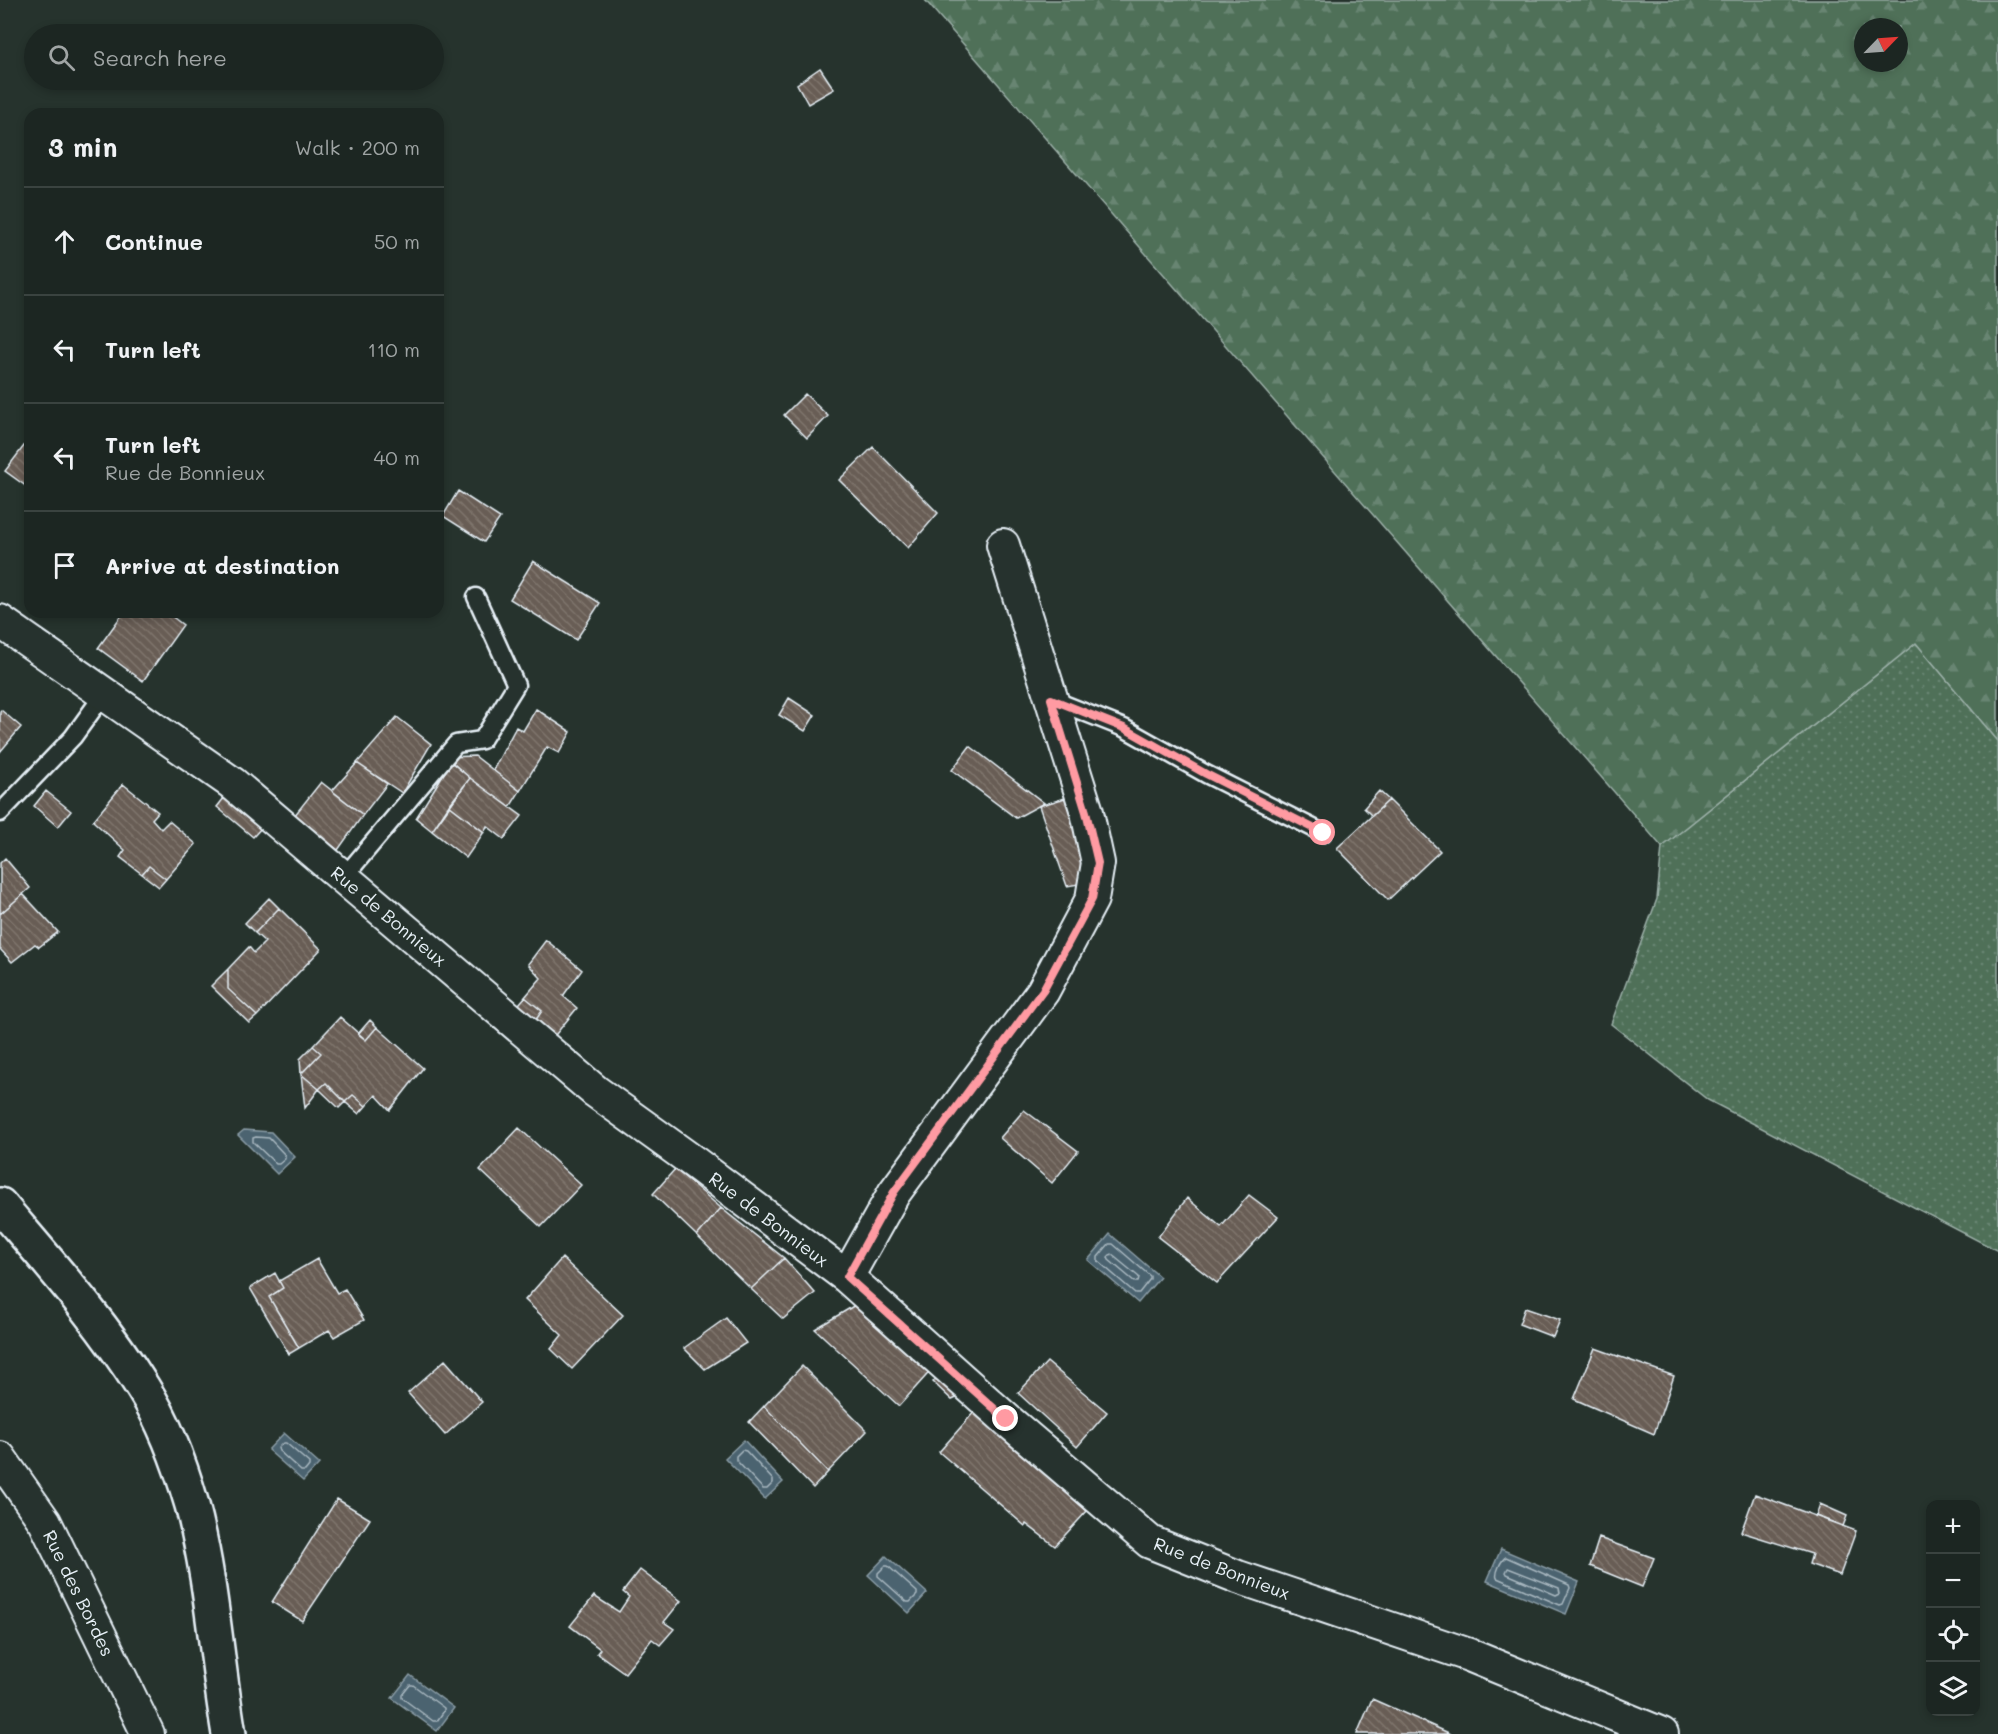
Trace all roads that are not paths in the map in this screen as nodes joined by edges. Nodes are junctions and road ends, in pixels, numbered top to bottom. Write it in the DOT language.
graph roads {
  1 [pos="1003,545"];
  2 [pos="476,597"];
  3 [pos="0,621"];
  4 [pos="104,694"];
  5 [pos="1051,699"];
  6 [pos="0,813"];
  7 [pos="1323,833"];
  8 [pos="344,877"];
  9 [pos="0,1205"];
  10 [pos="847,1277"];
  11 [pos="0,1458"];
  12 [pos="148,1734"];
  13 [pos="229,1734"];
  14 [pos="1662,1734"];
  1 -- 5 [label="street"];
  2 -- 8 [label="lane"];
  3 -- 4 [label="street, Rue de Bonnieux"];
  4 -- 6 [label="lane"];
  4 -- 8 [label="street, Rue de Bonnieux"];
  5 -- 7 [label="lane"];
  5 -- 10 [label="street"];
  8 -- 10 [label="street, Rue de Bonnieux"];
  9 -- 13 [label="main road"];
  10 -- 14 [label="street, Rue de Bonnieux"];
  11 -- 12 [label="street, Rue des Bordes"];
}
